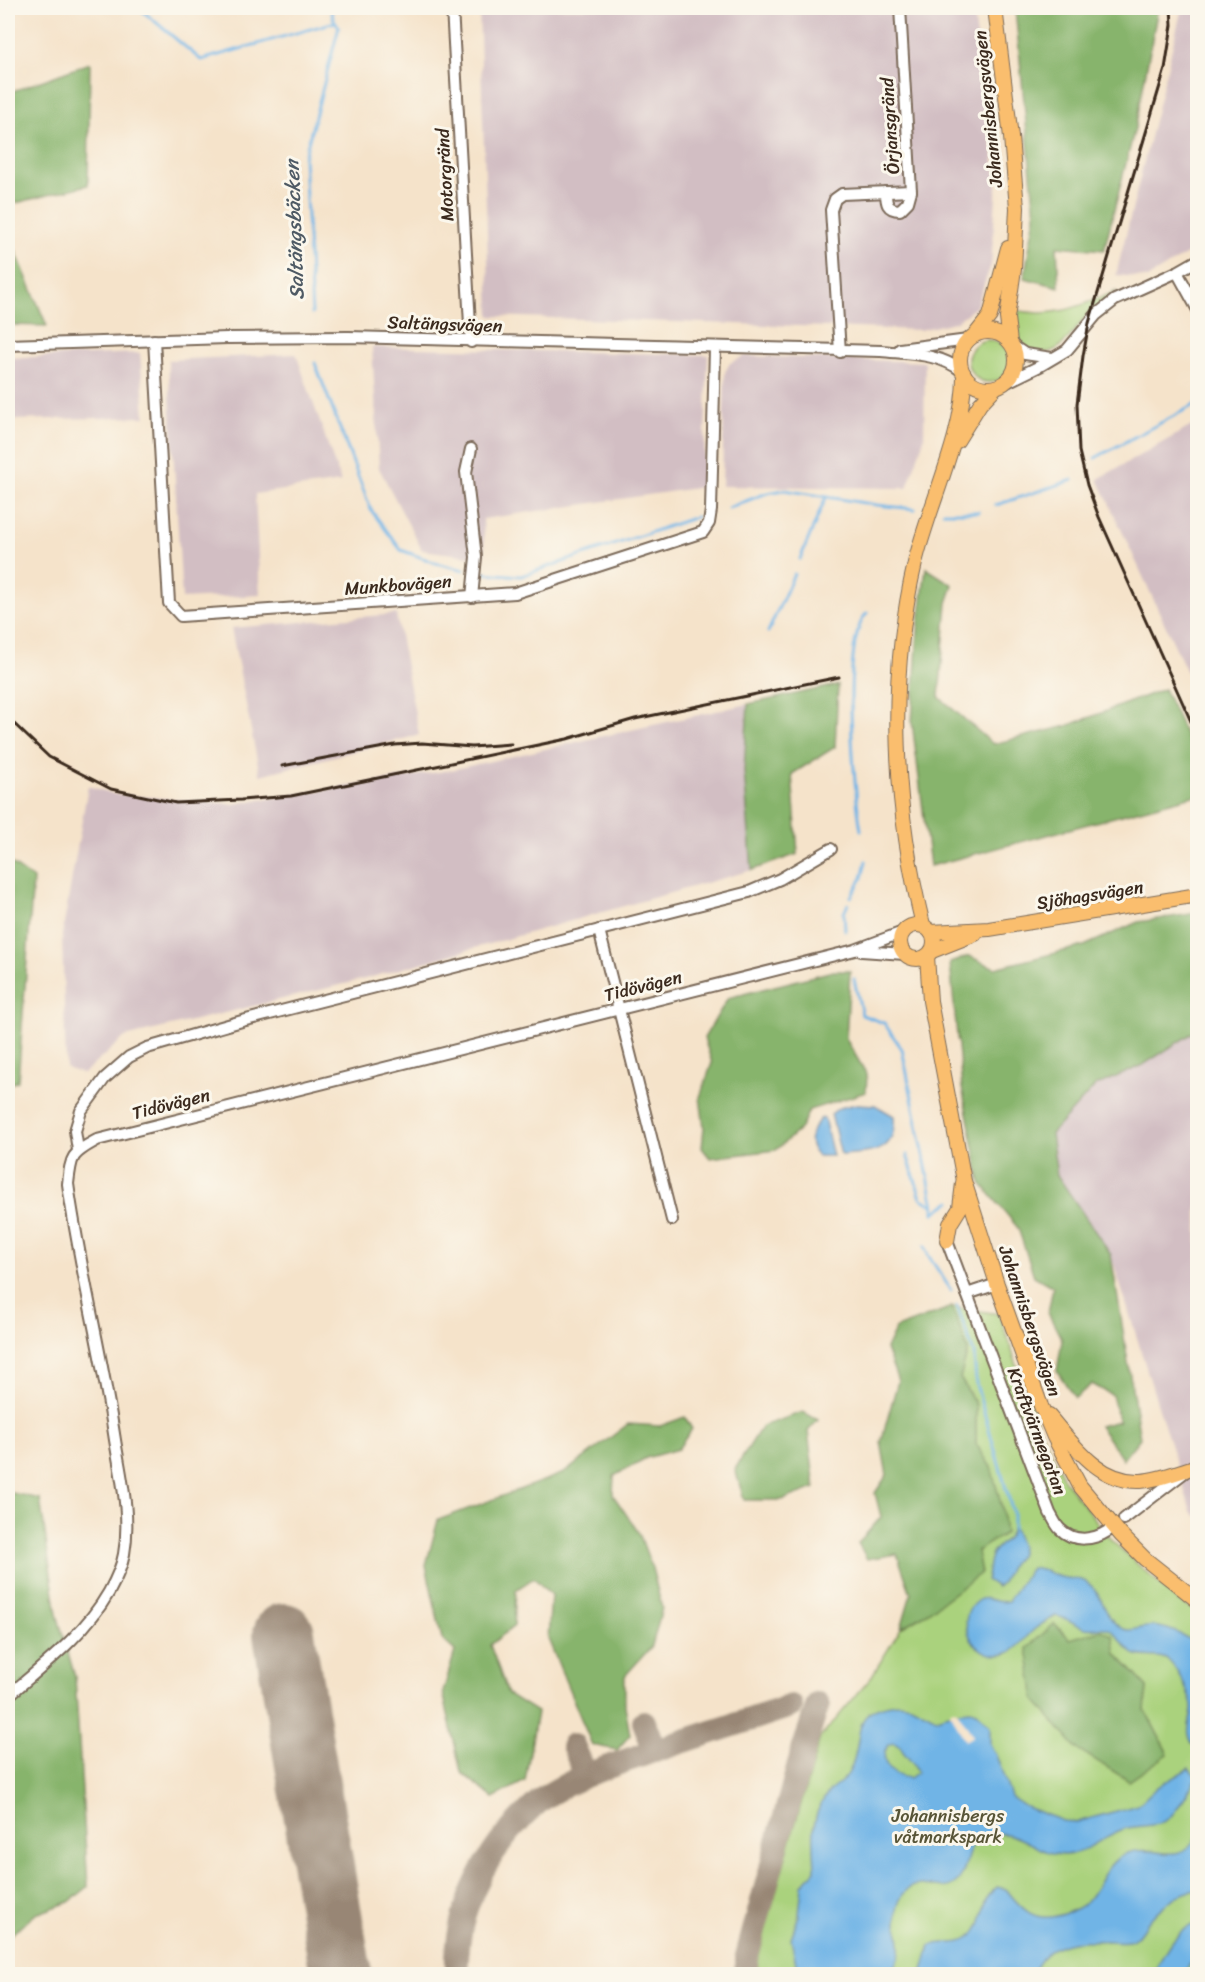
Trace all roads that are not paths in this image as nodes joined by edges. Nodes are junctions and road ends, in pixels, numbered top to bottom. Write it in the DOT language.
graph roads {
  1 [pos="452,8"];
  2 [pos="900,8"];
  3 [pos="995,8"];
  4 [pos="911,190"];
  5 [pos="886,192"];
  6 [pos="1017,208"];
  7 [pos="1197,260"];
  8 [pos="1177,272"];
  9 [pos="1197,310"];
  10 [pos="970,338"];
  11 [pos="154,340"];
  12 [pos="471,342"];
  13 [pos="1011,344"];
  14 [pos="8,345"];
  15 [pos="715,348"];
  16 [pos="881,351"];
  17 [pos="840,352"];
  18 [pos="1052,358"];
  19 [pos="963,372"];
  20 [pos="999,385"];
  21 [pos="471,449"];
  22 [pos="950,452"];
  23 [pos="472,597"];
  24 [pos="831,849"];
  25 [pos="912,880"];
  26 [pos="1197,895"];
  27 [pos="927,929"];
  28 [pos="989,929"];
  29 [pos="599,930"];
  30 [pos="906,930"];
  31 [pos="855,950"];
  32 [pos="929,953"];
  33 [pos="908,956"];
  34 [pos="930,1001"];
  35 [pos="618,1009"];
  36 [pos="78,1150"];
  37 [pos="964,1181"];
  38 [pos="672,1220"];
  39 [pos="947,1240"];
  40 [pos="997,1284"];
  41 [pos="968,1294"];
  42 [pos="1041,1406"];
  43 [pos="1194,1465"];
  44 [pos="1124,1519"];
  45 [pos="1108,1531"];
  46 [pos="1197,1600"];
  47 [pos="8,1696"];
  1 -- 12 [label="street, Motorgränd"];
  2 -- 4 [label="street, Örjansgränd"];
  3 -- 6 [label="main road, Johannisbergsvägen"];
  4 -- 5 [label="street, Örjansgränd"];
  4 -- 5 [label="street"];
  5 -- 17 [label="street, Örjansgränd"];
  6 -- 10 [label="main road, Johannisbergsvägen"];
  6 -- 13 [label="main road, Johannisbergsvägen"];
  7 -- 8 [label="street"];
  8 -- 9 [label="street"];
  8 -- 18 [label="street"];
  10 -- 13 [label="main road"];
  10 -- 16 [label="street, Saltängsvägen"];
  10 -- 19 [label="main road"];
  11 -- 12 [label="street, Saltängsvägen"];
  11 -- 14 [label="street, Saltängsvägen"];
  11 -- 23 [label="street, Munkbovägen"];
  12 -- 15 [label="street, Saltängsvägen"];
  13 -- 18 [label="street"];
  13 -- 20 [label="main road"];
  15 -- 17 [label="street, Saltängsvägen"];
  15 -- 23 [label="street, Munkbovägen"];
  16 -- 17 [label="street, Saltängsvägen"];
  16 -- 19 [label="street, Saltängsvägen"];
  18 -- 20 [label="street"];
  19 -- 20 [label="main road"];
  19 -- 22 [label="main road"];
  20 -- 22 [label="main road"];
  21 -- 23 [label="street"];
  22 -- 25 [label="main road"];
  24 -- 29 [label="street"];
  25 -- 27 [label="main road"];
  25 -- 30 [label="main road"];
  26 -- 28 [label="main road, Sjöhagsvägen"];
  27 -- 28 [label="main road, Sjöhagsvägen"];
  27 -- 30 [label="main road"];
  27 -- 32 [label="main road"];
  28 -- 32 [label="main road, Sjöhagsvägen"];
  29 -- 35 [label="street"];
  29 -- 36 [label="street"];
  30 -- 31 [label="street, Tidövägen"];
  30 -- 33 [label="main road"];
  31 -- 33 [label="street, Tidövägen"];
  31 -- 35 [label="street, Tidövägen"];
  32 -- 33 [label="main road"];
  32 -- 34 [label="main road, Johannisbergsvägen"];
  33 -- 34 [label="main road, Johannisbergsvägen"];
  34 -- 37 [label="main road, Johannisbergsvägen"];
  35 -- 36 [label="street, Tidövägen"];
  35 -- 38 [label="street"];
  36 -- 47 [label="street"];
  37 -- 39 [label="main road"];
  37 -- 40 [label="main road, Johannisbergsvägen"];
  39 -- 41 [label="street, Kraftvärmegatan"];
  40 -- 41 [label="street"];
  40 -- 42 [label="main road, Johannisbergsvägen"];
  41 -- 45 [label="street, Kraftvärmegatan"];
  42 -- 43 [label="main road"];
  42 -- 46 [label="main road, Johannisbergsvägen"];
  43 -- 44 [label="street"];
}
